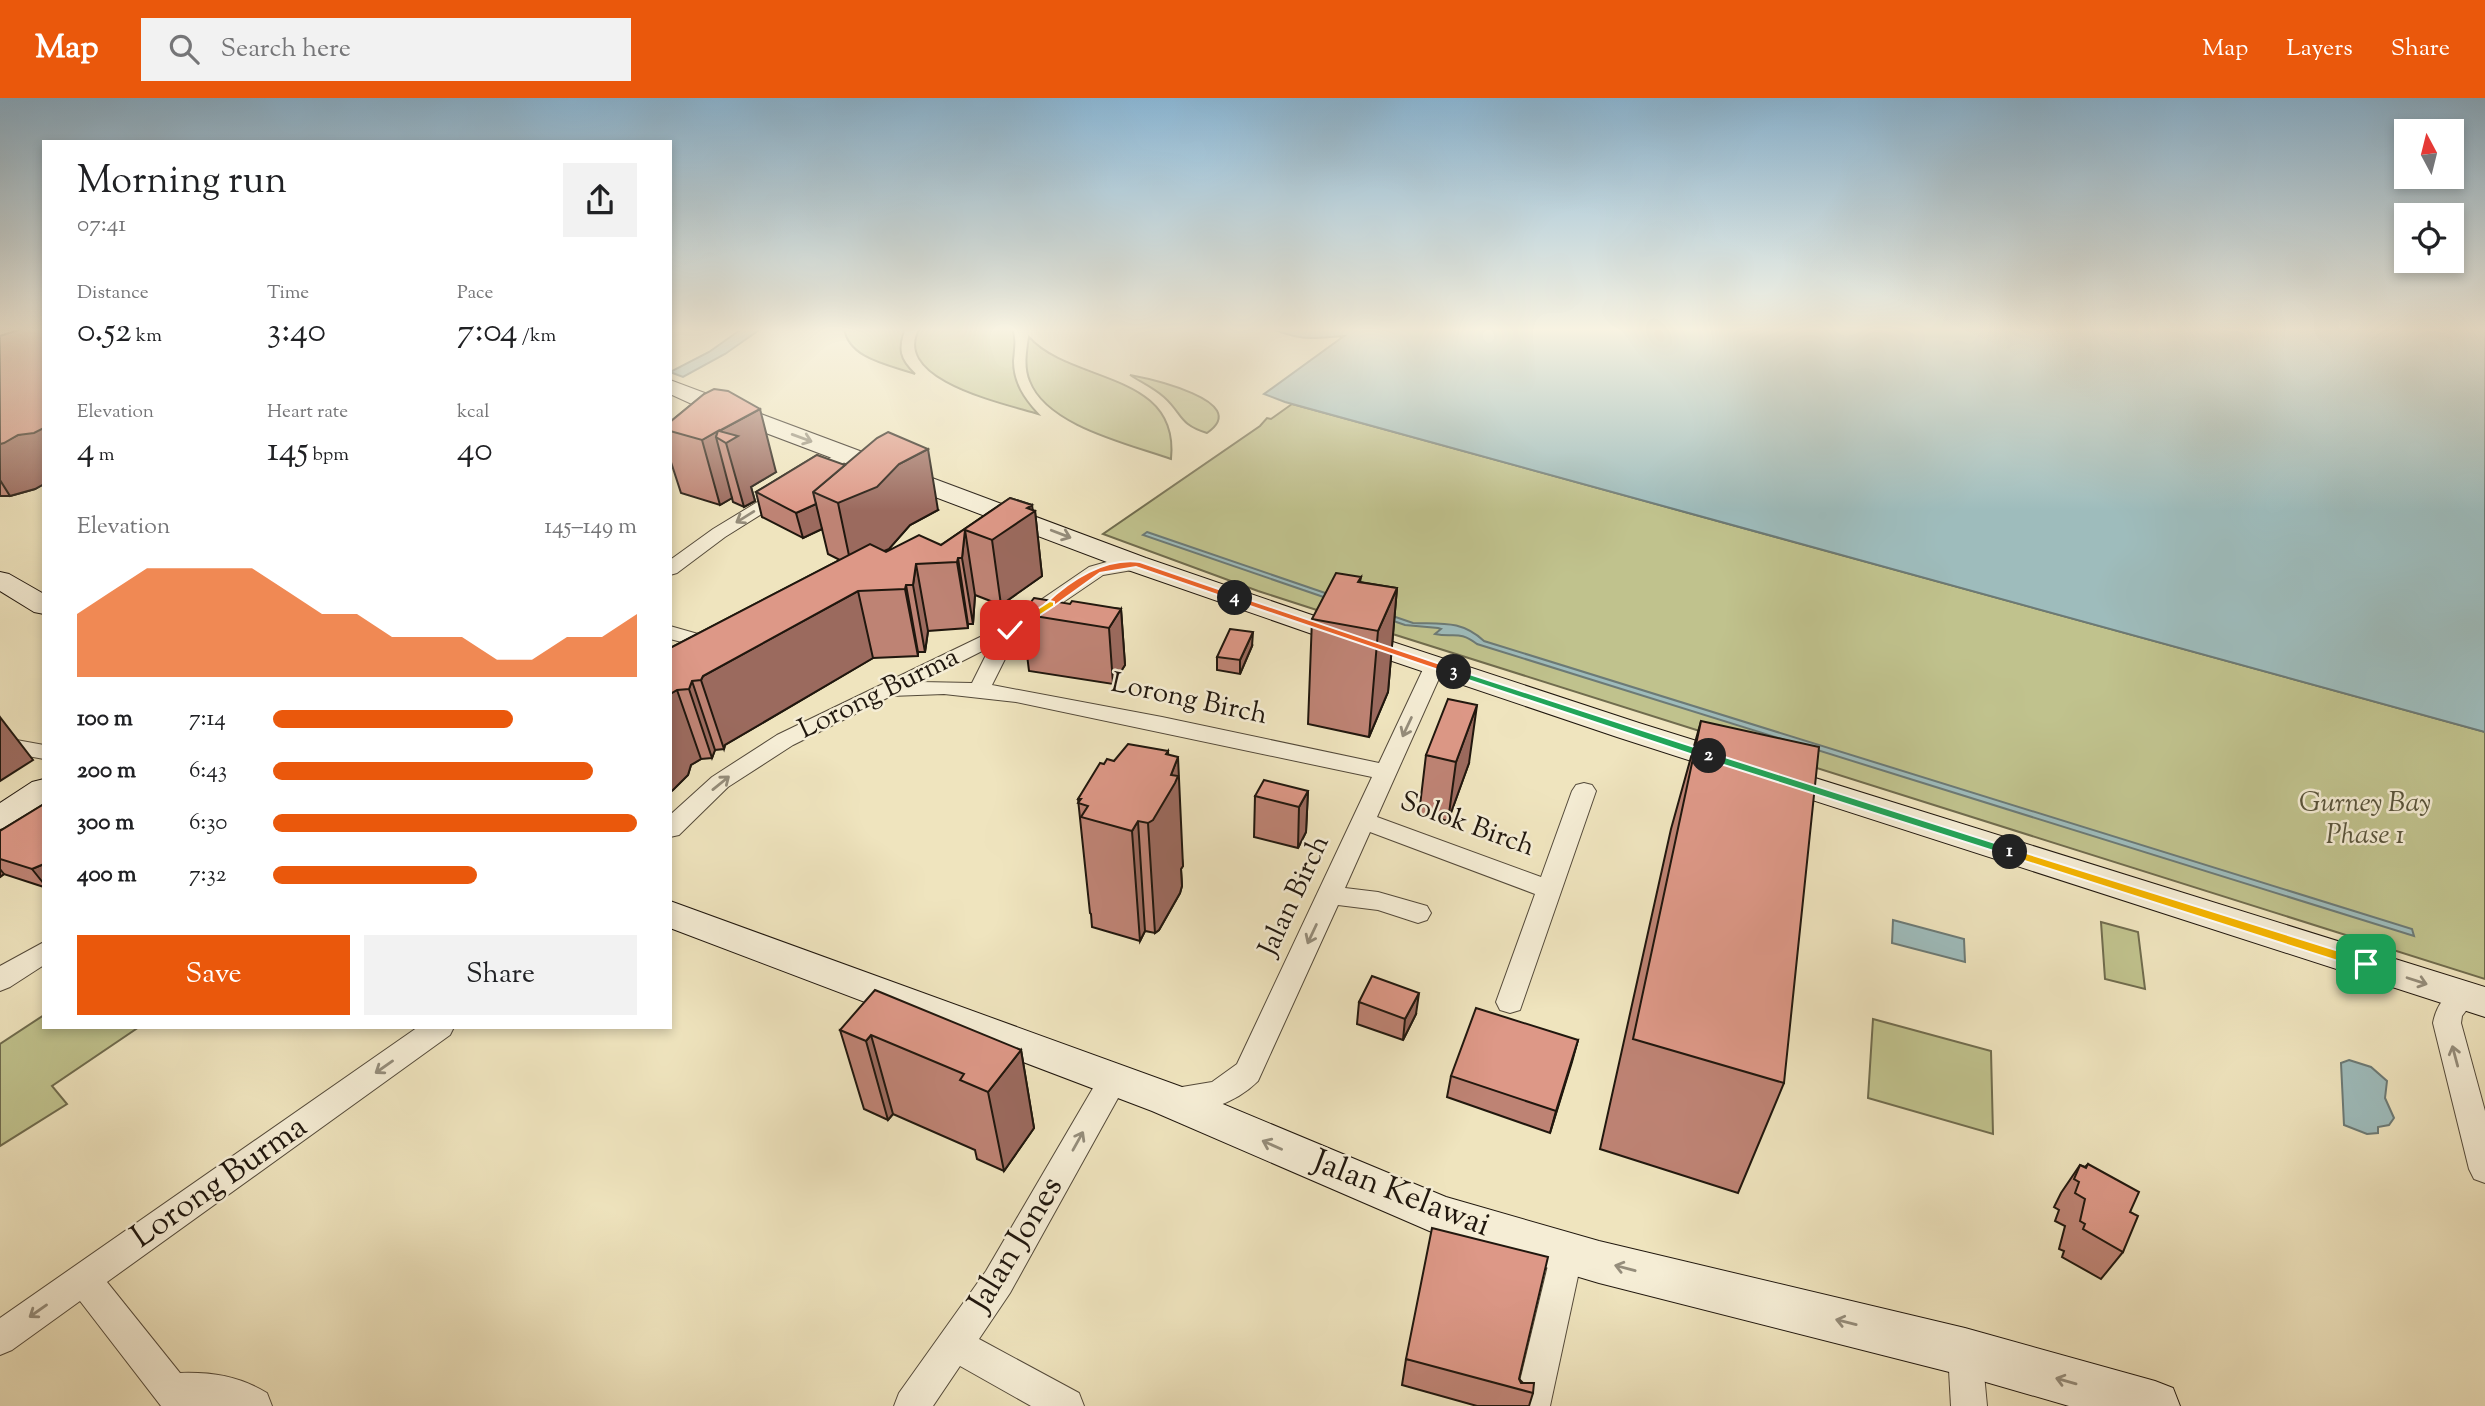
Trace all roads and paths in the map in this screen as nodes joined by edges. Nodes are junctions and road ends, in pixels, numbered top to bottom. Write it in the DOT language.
graph roads {
  1 [pos="677,389"];
  2 [pos="672,400"];
  3 [pos="713,405"];
  4 [pos="845,454"];
  5 [pos="1137,564"];
  6 [pos="672,568"];
  7 [pos="0,580"];
  8 [pos="42,605"];
  9 [pos="1010,630"];
  10 [pos="735,632"];
  11 [pos="672,633"];
  12 [pos="1435,666"];
  13 [pos="979,689"];
  14 [pos="873,695"];
  15 [pos="0,744"];
  16 [pos="42,752"];
  17 [pos="1386,772"];
  18 [pos="42,791"];
  19 [pos="1584,791"];
  20 [pos="0,818"];
  21 [pos="1364,821"];
  22 [pos="672,827"];
  23 [pos="1548,889"];
  24 [pos="1330,895"];
  25 [pos="1418,913"];
  26 [pos="672,915"];
  27 [pos="42,953"];
  28 [pos="0,980"];
  29 [pos="2475,999"];
  30 [pos="1510,1002"];
  31 [pos="437,1029"];
  32 [pos="1113,1080"];
  33 [pos="1167,1099"];
  34 [pos="2485,1169"];
  35 [pos="1567,1252"];
  36 [pos="84,1279"];
  37 [pos="0,1338"];
  38 [pos="956,1345"];
  39 [pos="1965,1352"];
  40 [pos="176,1398"];
  41 [pos="254,1406"];
  42 [pos="912,1406"];
  43 [pos="1066,1406"];
  44 [pos="1532,1406"];
  45 [pos="1969,1406"];
  46 [pos="2155,1406"];
  1 -- 3 [label="main road"];
  2 -- 3 [label="main road"];
  3 -- 4 [label="main road, one-way"];
  4 -- 5 [label="main road, one-way"];
  4 -- 6 [label="street, one-way"];
  5 -- 9 [label="street, Lorong Burma"];
  5 -- 12 [label="main road"];
  7 -- 8 [label="main road"];
  9 -- 13 [label="street"];
  9 -- 14 [label="street, Lorong Burma"];
  10 -- 11 [label="street"];
  12 -- 17 [label="street, Jalan Birch, one-way"];
  12 -- 29 [label="main road, one-way"];
  13 -- 14 [label="street, Lorong Birch"];
  13 -- 17 [label="street, Lorong Birch"];
  22 -- 14 [label="street, Lorong Burma, one-way"];
  15 -- 16 [label="street"];
  17 -- 21 [label="street, Jalan Birch"];
  18 -- 20 [label="main road"];
  19 -- 23 [label="street, Solok Birch"];
  21 -- 23 [label="street, Solok Birch"];
  21 -- 24 [label="street, Jalan Birch"];
  23 -- 30 [label="street, Solok Birch"];
  24 -- 25 [label="street"];
  24 -- 33 [label="street, Jalan Birch, one-way"];
  26 -- 32 [label="main road, Jalan Kelawai"];
  27 -- 28 [label="street"];
  34 -- 29 [label="street, one-way"];
  31 -- 36 [label="street, Lorong Burma, one-way"];
  32 -- 33 [label="main road, Jalan Kelawai"];
  38 -- 32 [label="street, Jalan Jones, one-way"];
  35 -- 33 [label="main road, Jalan Kelawai, one-way"];
  39 -- 35 [label="main road, Jalan Kelawai, one-way"];
  35 -- 44 [label="street"];
  36 -- 37 [label="street, Lorong Burma, one-way"];
  36 -- 40 [label="street"];
  38 -- 42 [label="street, Jalan Jones"];
  38 -- 43 [label="street"];
  39 -- 45 [label="street"];
  46 -- 39 [label="main road, Jalan Kelawai, one-way"];
  40 -- 41 [label="street"];
}
